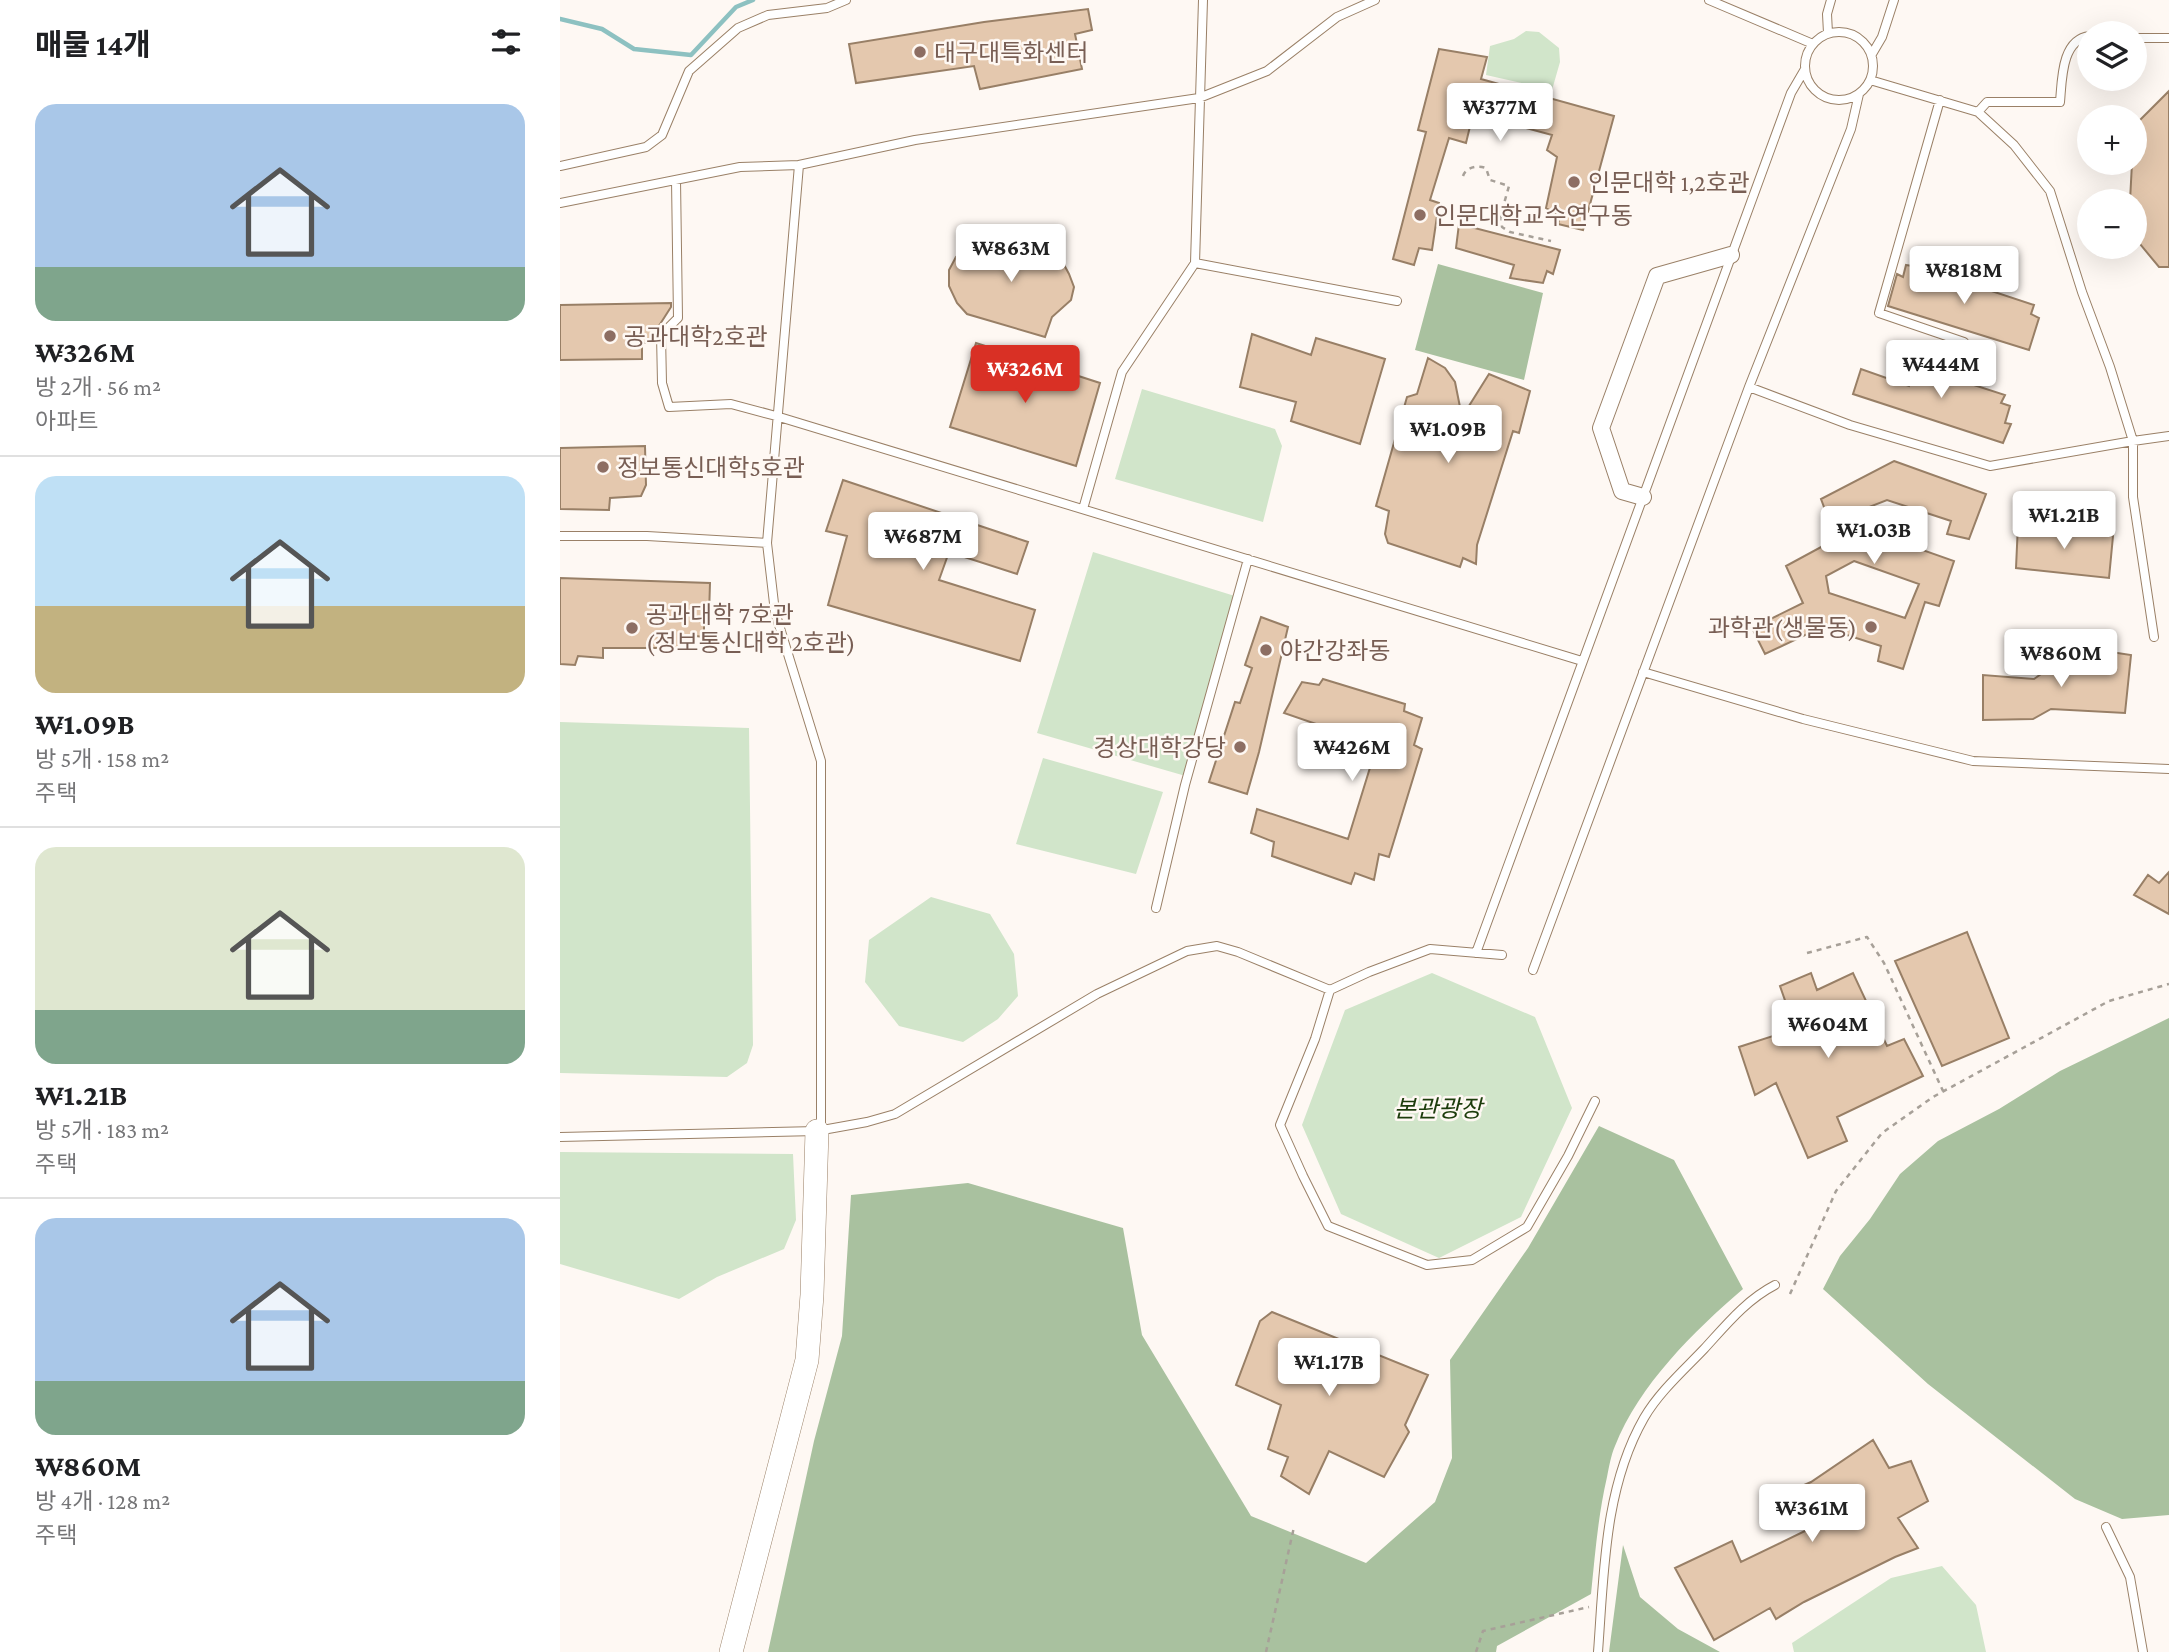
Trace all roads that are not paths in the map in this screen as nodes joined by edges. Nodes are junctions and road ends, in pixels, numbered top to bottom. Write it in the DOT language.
graph roads {
  1 [pos="846,0"];
  2 [pos="1203,0"];
  3 [pos="1375,0"];
  4 [pos="1709,0"];
  5 [pos="1832,0"];
  6 [pos="1894,0"];
  7 [pos="1828,33"];
  8 [pos="2147,38"];
  9 [pos="2169,38"];
  10 [pos="2077,42"];
  11 [pos="1813,44"];
  12 [pos="1872,54"];
  13 [pos="1805,69"];
  14 [pos="1870,80"];
  15 [pos="1859,94"];
  16 [pos="1199,98"];
  17 [pos="1940,100"];
  18 [pos="1978,112"];
  19 [pos="560,166"];
  20 [pos="799,166"];
  21 [pos="676,180"];
  22 [pos="560,203"];
  23 [pos="1731,255"];
  24 [pos="1195,263"];
  25 [pos="1397,301"];
  26 [pos="1964,342"];
  27 [pos="1749,387"];
  28 [pos="776,416"];
  29 [pos="2169,436"];
  30 [pos="2133,441"];
  31 [pos="1643,496"];
  32 [pos="1083,509"];
  33 [pos="560,536"];
  34 [pos="767,543"];
  35 [pos="1248,559"];
  36 [pos="2154,637"];
  37 [pos="1583,661"];
  38 [pos="1643,672"];
  39 [pos="2169,769"];
  40 [pos="1156,908"];
  41 [pos="1476,953"];
  42 [pos="1502,955"];
  43 [pos="1533,970"];
  44 [pos="1331,989"];
  45 [pos="1595,1101"];
  46 [pos="819,1131"];
  47 [pos="560,1137"];
  48 [pos="1775,1285"];
  49 [pos="2106,1528"];
  50 [pos="731,1652"];
  51 [pos="1598,1652"];
  52 [pos="2143,1652"];
  1 -- 19 [label="lane"];
  2 -- 16 [label="lane"];
  3 -- 16 [label="lane"];
  4 -- 11 [label="lane"];
  5 -- 7 [label="lane"];
  6 -- 12 [label="lane"];
  7 -- 11 [label="lane"];
  7 -- 12 [label="lane"];
  8 -- 9 [label="lane"];
  10 -- 18 [label="lane"];
  11 -- 13 [label="lane"];
  12 -- 14 [label="lane"];
  13 -- 15 [label="lane"];
  13 -- 23 [label="lane"];
  14 -- 15 [label="lane"];
  14 -- 17 [label="lane"];
  15 -- 27 [label="lane"];
  16 -- 20 [label="lane"];
  16 -- 24 [label="lane"];
  17 -- 18 [label="lane"];
  17 -- 26 [label="lane"];
  18 -- 30 [label="lane"];
  20 -- 21 [label="lane"];
  20 -- 28 [label="lane"];
  21 -- 22 [label="lane"];
  21 -- 28 [label="lane"];
  23 -- 31 [label="lane"];
  23 -- 31 [label="street"];
  24 -- 25 [label="lane"];
  24 -- 32 [label="lane"];
  27 -- 30 [label="lane"];
  27 -- 38 [label="lane"];
  28 -- 32 [label="lane"];
  28 -- 34 [label="lane"];
  29 -- 30 [label="lane"];
  30 -- 36 [label="lane"];
  31 -- 37 [label="lane"];
  32 -- 35 [label="lane"];
  33 -- 34 [label="lane"];
  34 -- 46 [label="lane"];
  35 -- 37 [label="lane"];
  35 -- 40 [label="lane"];
  37 -- 41 [label="lane"];
  38 -- 39 [label="lane"];
  38 -- 43 [label="lane"];
  41 -- 42 [label="lane"];
  41 -- 44 [label="lane"];
  44 -- 45 [label="lane"];
  44 -- 46 [label="lane"];
  46 -- 47 [label="lane"];
  46 -- 50 [label="street"];
  48 -- 51 [label="lane"];
  49 -- 52 [label="lane"];
}
